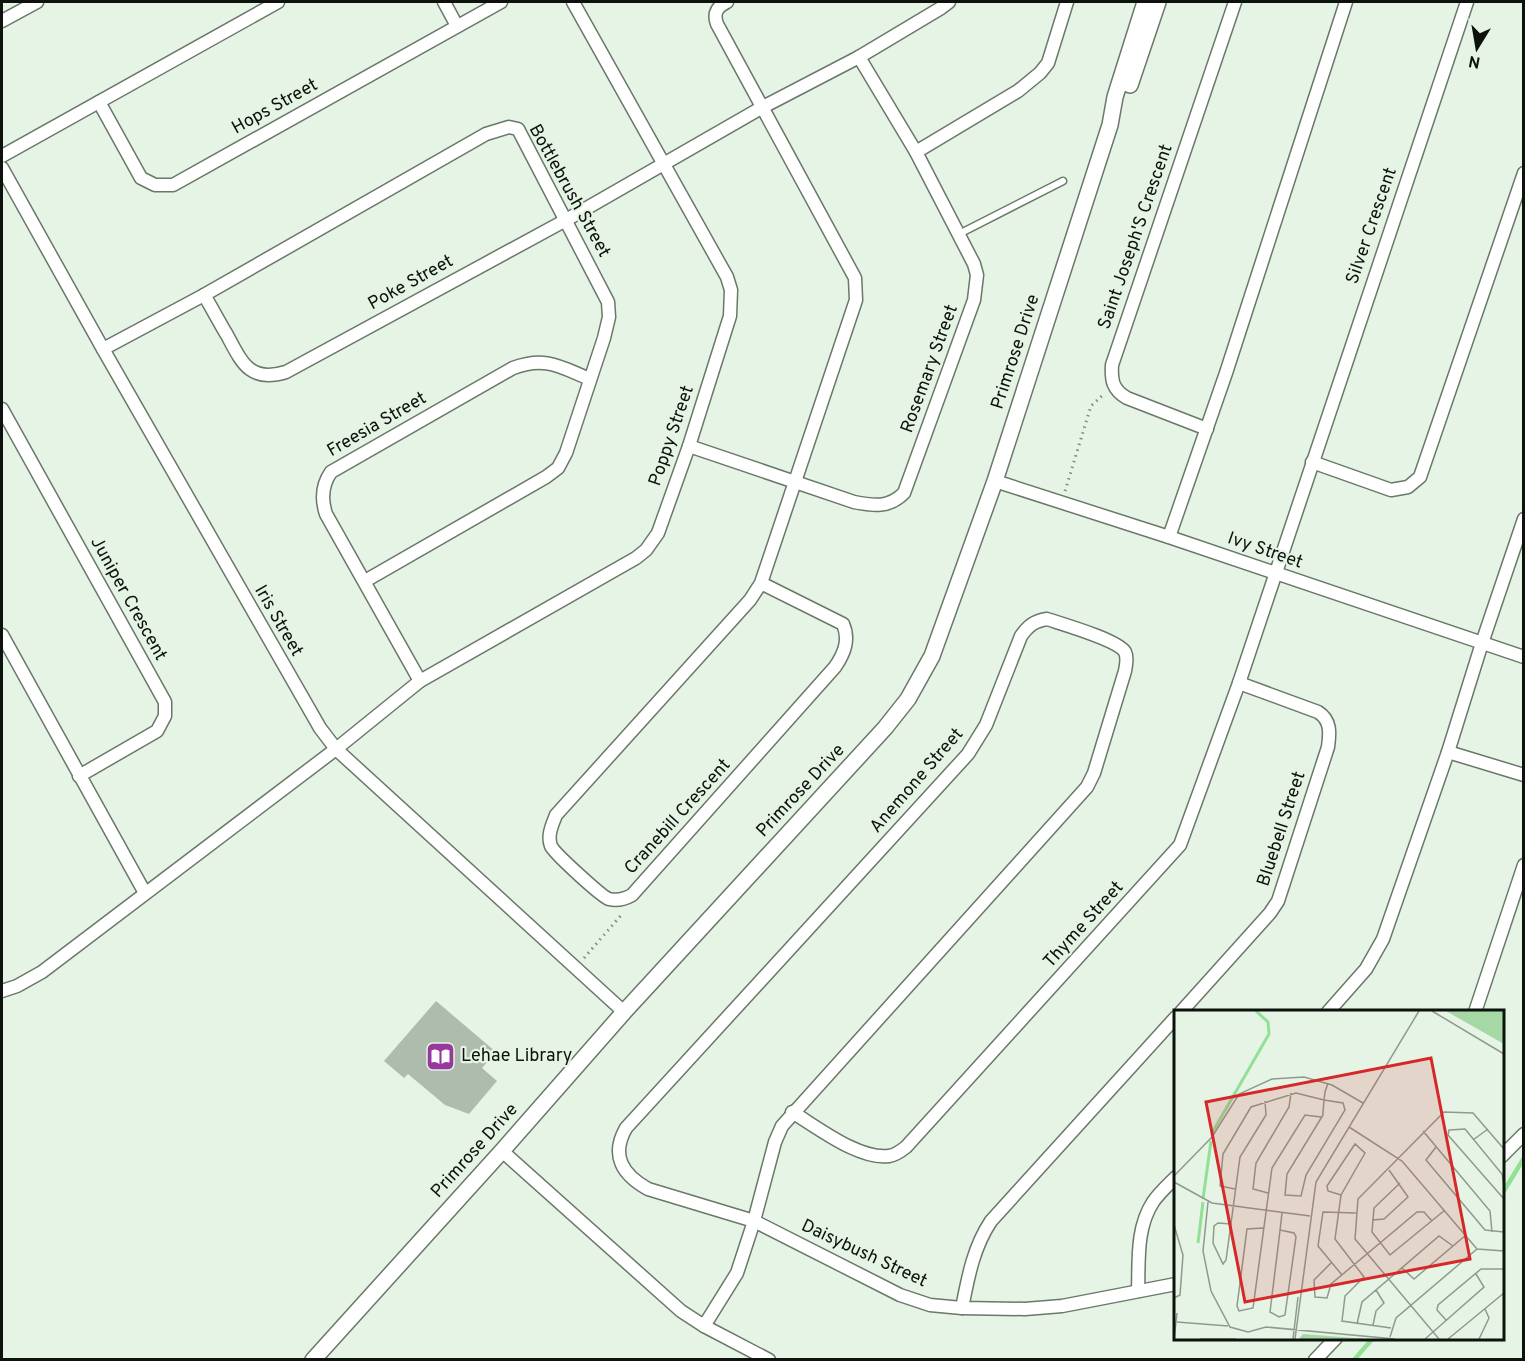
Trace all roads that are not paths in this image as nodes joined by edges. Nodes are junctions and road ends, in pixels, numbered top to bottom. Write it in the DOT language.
graph roads {
  1 [pos="37,2"];
  2 [pos="278,2"];
  3 [pos="444,2"];
  4 [pos="501,2"];
  5 [pos="573,2"];
  6 [pos="727,2"];
  7 [pos="949,2"];
  8 [pos="1067,2"];
  9 [pos="1145,2"];
  10 [pos="1158,2"];
  11 [pos="1235,2"];
  12 [pos="1346,2"];
  13 [pos="1467,2"];
  14 [pos="2,21"];
  15 [pos="457,26"];
  16 [pos="859,57"];
  17 [pos="99,102"];
  18 [pos="761,108"];
  19 [pos="1110,125"];
  20 [pos="916,152"];
  21 [pos="2,156"];
  22 [pos="664,164"];
  23 [pos="2,168"];
  24 [pos="1524,173"];
  25 [pos="1063,181"];
  26 [pos="566,220"];
  27 [pos="959,234"];
  28 [pos="204,295"];
  29 [pos="103,349"];
  30 [pos="590,379"];
  31 [pos="2,409"];
  32 [pos="1207,429"];
  33 [pos="689,446"];
  34 [pos="1312,462"];
  35 [pos="995,481"];
  36 [pos="795,482"];
  37 [pos="1524,519"];
  38 [pos="1521,532"];
  39 [pos="1169,537"];
  40 [pos="1275,574"];
  41 [pos="365,581"];
  42 [pos="761,583"];
  43 [pos="2,635"];
  44 [pos="1482,643"];
  45 [pos="1524,657"];
  46 [pos="420,681"];
  47 [pos="1239,684"];
  48 [pos="336,749"];
  49 [pos="1448,752"];
  50 [pos="1524,775"];
  51 [pos="79,776"];
  52 [pos="1524,866"];
  53 [pos="145,893"];
  54 [pos="2,991"];
  55 [pos="1182,1010"];
  56 [pos="1329,1010"];
  57 [pos="1475,1010"];
  58 [pos="624,1012"];
  59 [pos="1174,1019"];
  60 [pos="792,1112"];
  61 [pos="1524,1134"];
  62 [pos="502,1151"];
  63 [pos="1504,1155"];
  64 [pos="1174,1179"];
  65 [pos="754,1221"];
  66 [pos="1174,1284"];
  67 [pos="1138,1291"];
  68 [pos="962,1308"];
  69 [pos="704,1326"];
  70 [pos="1334,1340"];
  71 [pos="313,1359"];
  72 [pos="769,1359"];
  73 [pos="1316,1359"];
  1 -- 14 [label="street"];
  2 -- 17 [label="street"];
  3 -- 15 [label="street"];
  4 -- 15 [label="street, Hops Street"];
  5 -- 22 [label="street, Poppy Street"];
  6 -- 18 [label="street, Cranebill Crescent"];
  7 -- 16 [label="street, Poke Street"];
  8 -- 20 [label="street"];
  9 -- 19 [label="street, Primrose Drive"];
  10 -- 19 [label="street, Primrose Drive"];
  11 -- 32 [label="street, Saint Joseph'S Crescent"];
  12 -- 32 [label="street"];
  13 -- 34 [label="street, Silver Crescent"];
  15 -- 17 [label="street, Hops Street"];
  16 -- 18 [label="street, Poke Street"];
  16 -- 20 [label="street, Rosemary Street"];
  17 -- 21 [label="street"];
  18 -- 22 [label="street, Poke Street"];
  18 -- 36 [label="street, Cranebill Crescent"];
  19 -- 35 [label="street, Primrose Drive"];
  20 -- 27 [label="street, Rosemary Street"];
  22 -- 26 [label="street, Poke Street"];
  22 -- 33 [label="street, Poppy Street"];
  23 -- 29 [label="street, Iris Street"];
  24 -- 34 [label="street"];
  25 -- 27 [label="lane"];
  26 -- 28 [label="street, Poke Street"];
  26 -- 28 [label="street, Bottlebrush Street"];
  26 -- 30 [label="street, Bottlebrush Street"];
  27 -- 36 [label="street, Rosemary Street"];
  28 -- 29 [label="street, Bottlebrush Street"];
  29 -- 48 [label="street, Iris Street"];
  30 -- 41 [label="street, Bottlebrush Street"];
  30 -- 41 [label="street, Freesia Street"];
  31 -- 51 [label="street, Juniper Crescent"];
  32 -- 39 [label="street"];
  33 -- 36 [label="street, Rosemary Street"];
  33 -- 46 [label="street, Poppy Street"];
  34 -- 40 [label="street, Silver Crescent"];
  35 -- 39 [label="street, Ivy Street"];
  35 -- 58 [label="street, Primrose Drive"];
  36 -- 42 [label="street, Cranebill Crescent"];
  37 -- 38 [label="street"];
  38 -- 44 [label="street"];
  39 -- 40 [label="street, Ivy Street"];
  40 -- 44 [label="street, Ivy Street"];
  40 -- 47 [label="street, Thyme Street"];
  41 -- 46 [label="street, Freesia Street"];
  42 -- 42 [label="street, Cranebill Crescent"];
  43 -- 51 [label="street"];
  44 -- 45 [label="street, Ivy Street"];
  44 -- 49 [label="street"];
  46 -- 48 [label="street, Poppy Street"];
  47 -- 55 [label="street, Bluebell Street"];
  47 -- 60 [label="street, Thyme Street"];
  48 -- 53 [label="street, Poppy Street"];
  48 -- 58 [label="street, Iris Street"];
  49 -- 50 [label="street"];
  49 -- 56 [label="street"];
  51 -- 53 [label="street"];
  52 -- 57 [label="street"];
  53 -- 54 [label="street, Poppy Street"];
  58 -- 62 [label="street, Primrose Drive"];
  59 -- 68 [label="street"];
  60 -- 65 [label="street, Anemone Street"];
  60 -- 65 [label="street, Anemone Street"];
  61 -- 63 [label="street"];
  62 -- 69 [label="street"];
  62 -- 71 [label="street, Primrose Drive"];
  64 -- 67 [label="street"];
  65 -- 68 [label="street, Daisybush Street"];
  65 -- 69 [label="street, Anemone Street"];
  66 -- 67 [label="street, Daisybush Street"];
  67 -- 68 [label="street, Daisybush Street"];
  69 -- 72 [label="street"];
  70 -- 73 [label="street"];
}
